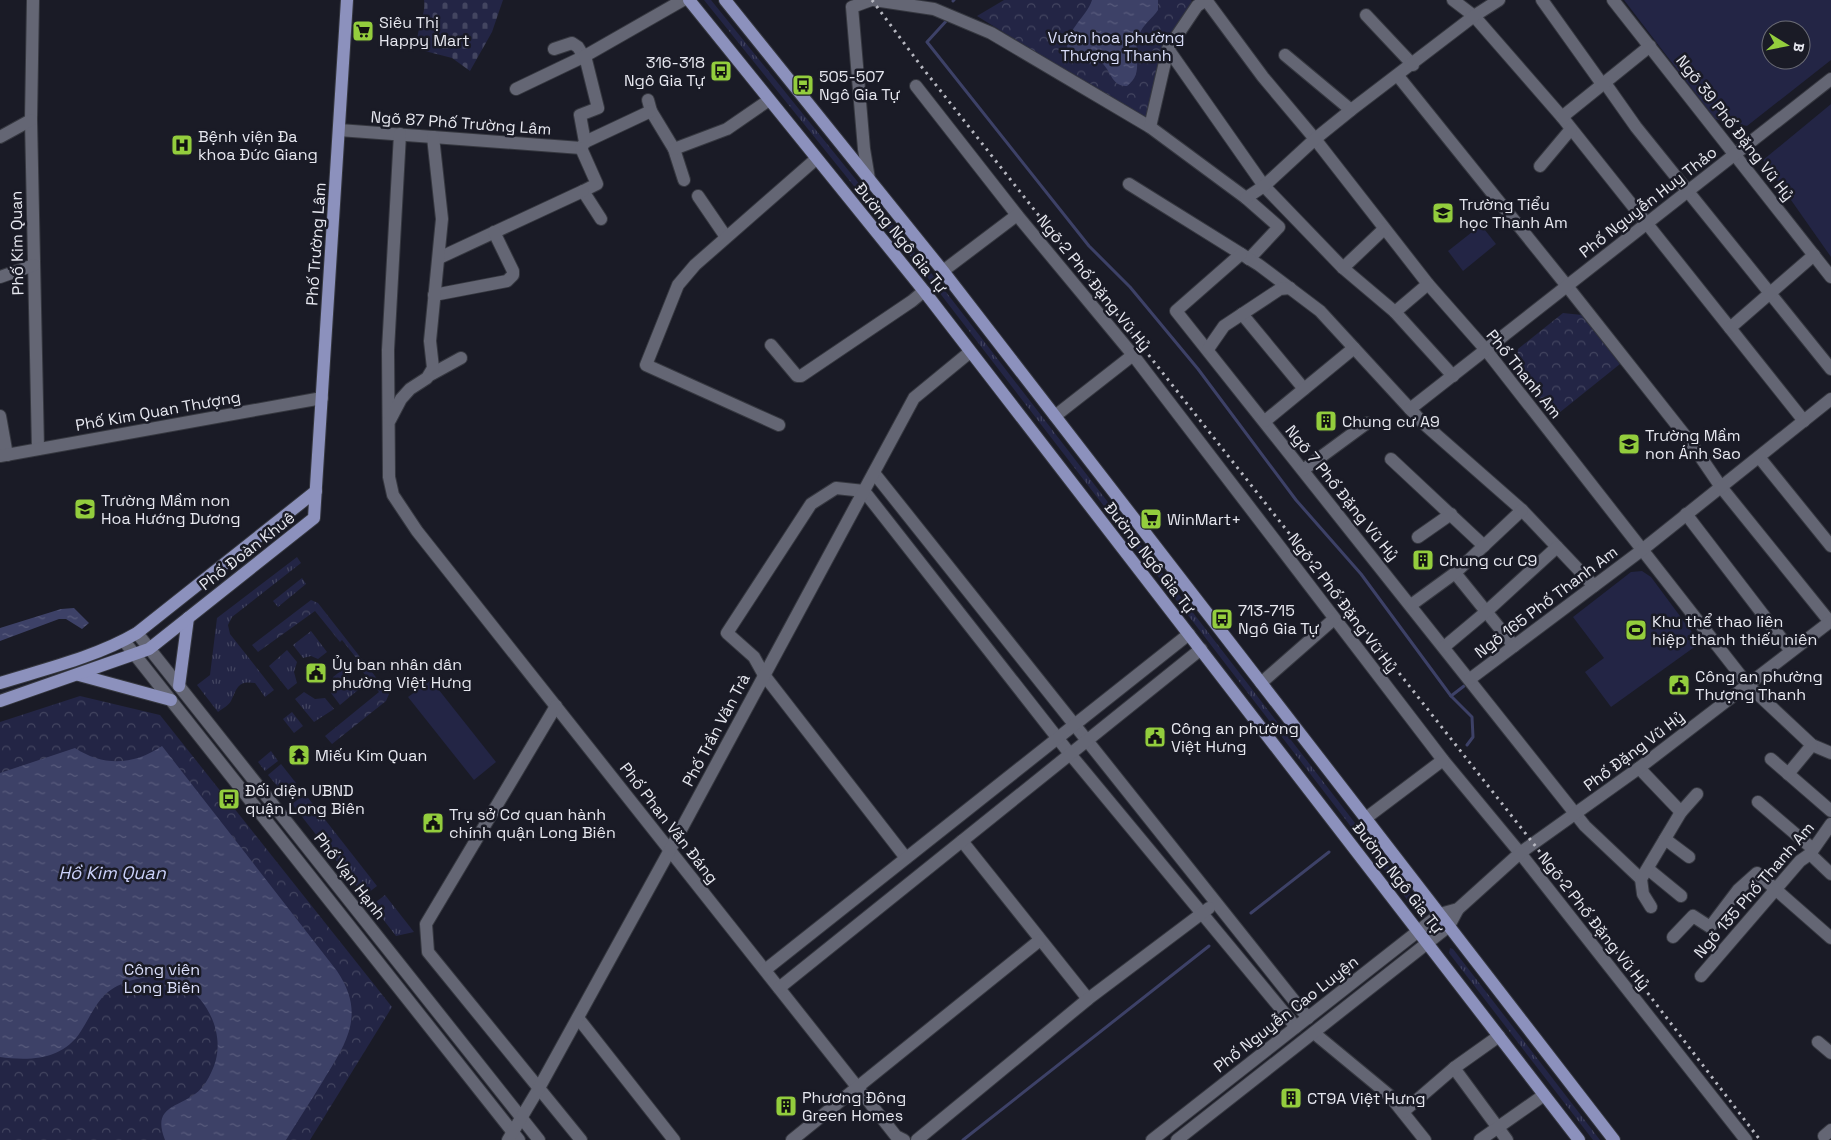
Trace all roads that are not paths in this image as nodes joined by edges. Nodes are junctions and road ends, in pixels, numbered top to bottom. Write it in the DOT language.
graph roads {
  1 [pos="33,0"];
  2 [pos="348,0"];
  3 [pos="683,0"];
  4 [pos="690,0"];
  5 [pos="726,0"];
  6 [pos="872,0"];
  7 [pos="1206,0"];
  8 [pos="1453,0"];
  9 [pos="1499,0"];
  10 [pos="1542,0"];
  11 [pos="1613,0"];
  12 [pos="850,4"];
  13 [pos="1366,15"];
  14 [pos="1474,16"];
  15 [pos="1650,46"];
  16 [pos="554,49"];
  17 [pos="1168,49"];
  18 [pos="1285,55"];
  19 [pos="585,56"];
  20 [pos="1413,65"];
  21 [pos="1398,76"];
  22 [pos="1831,79"];
  23 [pos="1604,83"];
  24 [pos="916,86"];
  25 [pos="516,90"];
  26 [pos="769,100"];
  27 [pos="1352,110"];
  28 [pos="1562,117"];
  29 [pos="31,120"];
  30 [pos="1150,127"];
  31 [pos="1571,129"];
  32 [pos="339,130"];
  33 [pos="2,132"];
  34 [pos="400,134"];
  35 [pos="432,137"];
  36 [pos="1315,139"];
  37 [pos="583,145"];
  38 [pos="674,149"];
  39 [pos="1735,154"];
  40 [pos="816,159"];
  41 [pos="1540,166"];
  42 [pos="869,179"];
  43 [pos="684,180"];
  44 [pos="1129,184"];
  45 [pos="1264,186"];
  46 [pos="584,191"];
  47 [pos="1688,191"];
  48 [pos="698,196"];
  49 [pos="1246,198"];
  50 [pos="1017,215"];
  51 [pos="601,220"];
  52 [pos="1646,224"];
  53 [pos="1384,229"];
  54 [pos="494,232"];
  55 [pos="726,237"];
  56 [pos="1814,256"];
  57 [pos="1245,257"];
  58 [pos="439,258"];
  59 [pos="34,265"];
  60 [pos="1343,268"];
  61 [pos="943,271"];
  62 [pos="0,277"];
  63 [pos="1831,277"];
  64 [pos="1428,284"];
  65 [pos="1567,286"];
  66 [pos="1290,288"];
  67 [pos="924,291"];
  68 [pos="1771,292"];
  69 [pos="434,295"];
  70 [pos="1395,312"];
  71 [pos="1242,314"];
  72 [pos="1730,328"];
  73 [pos="770,345"];
  74 [pos="1354,348"];
  75 [pos="1208,349"];
  76 [pos="1486,350"];
  77 [pos="970,352"];
  78 [pos="1133,355"];
  79 [pos="461,358"];
  80 [pos="1831,369"];
  81 [pos="430,375"];
  82 [pos="1453,376"];
  83 [pos="1304,389"];
  84 [pos="322,398"];
  85 [pos="1831,399"];
  86 [pos="1410,409"];
  87 [pos="0,416"];
  88 [pos="1055,416"];
  89 [pos="389,421"];
  90 [pos="1265,421"];
  91 [pos="1804,421"];
  92 [pos="1367,423"];
  93 [pos="778,425"];
  94 [pos="38,449"];
  95 [pos="3,455"];
  96 [pos="1759,457"];
  97 [pos="1391,459"];
  98 [pos="1303,470"];
  99 [pos="874,473"];
  100 [pos="1721,487"];
  101 [pos="316,491"];
  102 [pos="864,491"];
  103 [pos="1522,510"];
  104 [pos="1451,514"];
  105 [pos="1686,514"];
  106 [pos="1418,537"];
  107 [pos="1484,546"];
  108 [pos="1831,546"];
  109 [pos="1558,547"];
  110 [pos="1642,550"];
  111 [pos="1455,573"];
  112 [pos="1594,586"];
  113 [pos="1411,604"];
  114 [pos="1487,612"];
  115 [pos="188,618"];
  116 [pos="1334,619"];
  117 [pos="1831,621"];
  118 [pos="137,633"];
  119 [pos="1188,634"];
  120 [pos="124,640"];
  121 [pos="1514,646"];
  122 [pos="1444,647"];
  123 [pos="149,649"];
  124 [pos="1200,649"];
  125 [pos="1791,651"];
  126 [pos="135,655"];
  127 [pos="79,675"];
  128 [pos="764,675"];
  129 [pos="1470,679"];
  130 [pos="0,683"];
  131 [pos="1261,683"];
  132 [pos="1748,685"];
  133 [pos="179,686"];
  134 [pos="1123,686"];
  135 [pos="170,700"];
  136 [pos="0,701"];
  137 [pos="1136,701"];
  138 [pos="556,706"];
  139 [pos="1075,724"];
  140 [pos="1058,738"];
  141 [pos="1088,740"];
  142 [pos="1812,745"];
  143 [pos="1830,752"];
  144 [pos="1070,754"];
  145 [pos="1771,759"];
  146 [pos="1443,760"];
  147 [pos="1639,768"];
  148 [pos="1788,774"];
  149 [pos="1698,794"];
  150 [pos="1758,802"];
  151 [pos="1831,810"];
  152 [pos="1681,812"];
  153 [pos="1576,813"];
  154 [pos="1366,818"];
  155 [pos="1831,824"];
  156 [pos="1665,839"];
  157 [pos="962,841"];
  158 [pos="670,850"];
  159 [pos="1811,852"];
  160 [pos="1520,853"];
  161 [pos="1689,857"];
  162 [pos="906,858"];
  163 [pos="1644,874"];
  164 [pos="1831,874"];
  165 [pos="1776,889"];
  166 [pos="1681,896"];
  167 [pos="1217,902"];
  168 [pos="1651,907"];
  169 [pos="1458,908"];
  170 [pos="1203,912"];
  171 [pos="1440,914"];
  172 [pos="1449,926"];
  173 [pos="1418,931"];
  174 [pos="1673,937"];
  175 [pos="1831,938"];
  176 [pos="1040,940"];
  177 [pos="1428,943"];
  178 [pos="765,970"];
  179 [pos="1701,976"];
  180 [pos="779,988"];
  181 [pos="1088,999"];
  182 [pos="578,1018"];
  183 [pos="1308,1018"];
  184 [pos="1296,1027"];
  185 [pos="1314,1033"];
  186 [pos="1499,1036"];
  187 [pos="1818,1042"];
  188 [pos="1831,1052"];
  189 [pos="1454,1068"];
  190 [pos="539,1088"];
  191 [pos="858,1088"];
  192 [pos="1544,1095"];
  193 [pos="1403,1112"];
  194 [pos="521,1118"];
  195 [pos="1498,1128"];
  196 [pos="513,1137"];
  197 [pos="899,1139"];
  198 [pos="539,1140"];
  199 [pos="581,1140"];
  200 [pos="674,1140"];
  201 [pos="792,1140"];
  202 [pos="917,1140"];
  203 [pos="1152,1140"];
  204 [pos="1177,1140"];
  205 [pos="1425,1140"];
  206 [pos="1480,1140"];
  207 [pos="1507,1140"];
  208 [pos="1579,1140"];
  209 [pos="1614,1140"];
  210 [pos="1746,1140"];
  1 -- 29 [label="street, Phố Kim Quan"];
  2 -- 32 [label="main road, Phố Trường Lâm"];
  3 -- 19 [label="street"];
  4 -- 26 [label="main road, Đường Ngô Gia Tự"];
  5 -- 42 [label="main road, Đường Ngô Gia Tự"];
  6 -- 12 [label="street"];
  6 -- 30 [label="street"];
  7 -- 17 [label="street"];
  7 -- 36 [label="street, Phố Thanh Am"];
  8 -- 14 [label="street"];
  9 -- 14 [label="street"];
  10 -- 23 [label="street"];
  11 -- 15 [label="street, Ngõ 39 Phố Đặng Vũ Hỷ"];
  12 -- 42 [label="street"];
  13 -- 20 [label="street"];
  14 -- 20 [label="street"];
  14 -- 28 [label="street"];
  15 -- 23 [label="street"];
  15 -- 39 [label="street, Ngõ 39 Phố Đặng Vũ Hỷ"];
  16 -- 19 [label="street"];
  17 -- 30 [label="street"];
  17 -- 45 [label="street"];
  18 -- 27 [label="street"];
  19 -- 25 [label="street"];
  19 -- 37 [label="street"];
  20 -- 21 [label="street"];
  21 -- 27 [label="street"];
  21 -- 65 [label="street"];
  22 -- 39 [label="street, Phố Nguyễn Huy Thảo"];
  23 -- 28 [label="street"];
  23 -- 47 [label="street"];
  24 -- 50 [label="street, Ngõ 2 Phố Đặng Vũ Hỷ"];
  26 -- 38 [label="street"];
  26 -- 40 [label="main road, Đường Ngô Gia Tự"];
  27 -- 36 [label="street"];
  28 -- 31 [label="street"];
  29 -- 33 [label="street"];
  29 -- 59 [label="street, Phố Kim Quan"];
  30 -- 49 [label="street"];
  31 -- 41 [label="street"];
  31 -- 52 [label="street"];
  32 -- 34 [label="street, Ngõ 87 Phố Trường Lâm"];
  32 -- 84 [label="main road, Phố Trường Lâm"];
  34 -- 35 [label="street, Ngõ 87 Phố Trường Lâm"];
  34 -- 89 [label="street, Phố Phan Văn Đáng"];
  35 -- 37 [label="street, Ngõ 87 Phố Trường Lâm"];
  35 -- 58 [label="street"];
  36 -- 45 [label="street"];
  36 -- 53 [label="street, Phố Thanh Am"];
  37 -- 38 [label="street"];
  37 -- 46 [label="street"];
  38 -- 43 [label="street"];
  39 -- 47 [label="street, Phố Nguyễn Huy Thảo"];
  39 -- 56 [label="street, Ngõ 39 Phố Đặng Vũ Hỷ"];
  40 -- 55 [label="street"];
  40 -- 67 [label="main road, Đường Ngô Gia Tự"];
  42 -- 61 [label="main road, Đường Ngô Gia Tự"];
  44 -- 57 [label="street"];
  45 -- 49 [label="street"];
  45 -- 60 [label="street"];
  46 -- 51 [label="street"];
  46 -- 54 [label="street"];
  47 -- 52 [label="street, Phố Nguyễn Huy Thảo"];
  47 -- 68 [label="street"];
  48 -- 55 [label="street"];
  49 -- 57 [label="street"];
  50 -- 61 [label="street"];
  50 -- 78 [label="street, Ngõ 2 Phố Đặng Vũ Hỷ"];
  52 -- 65 [label="street, Phố Nguyễn Huy Thảo"];
  52 -- 72 [label="street"];
  53 -- 60 [label="street"];
  53 -- 64 [label="street, Phố Thanh Am"];
  54 -- 58 [label="street"];
  54 -- 69 [label="street"];
  55 -- 93 [label="street"];
  56 -- 63 [label="street, Ngõ 39 Phố Đặng Vũ Hỷ"];
  56 -- 68 [label="street"];
  57 -- 66 [label="street"];
  57 -- 75 [label="street, Ngõ 7 Phố Đặng Vũ Hỷ"];
  58 -- 69 [label="street"];
  59 -- 62 [label="street"];
  59 -- 94 [label="street, Phố Kim Quan"];
  60 -- 70 [label="street"];
  61 -- 88 [label="main road, Đường Ngô Gia Tự"];
  64 -- 70 [label="street"];
  64 -- 76 [label="street, Phố Thanh Am"];
  65 -- 76 [label="street, Phố Nguyễn Huy Thảo"];
  65 -- 100 [label="street"];
  66 -- 71 [label="street"];
  66 -- 74 [label="street"];
  67 -- 73 [label="street"];
  67 -- 77 [label="main road, Đường Ngô Gia Tự"];
  68 -- 72 [label="street"];
  68 -- 80 [label="street"];
  69 -- 81 [label="street"];
  70 -- 82 [label="street"];
  71 -- 75 [label="street"];
  71 -- 83 [label="street"];
  72 -- 91 [label="street"];
  74 -- 83 [label="street"];
  74 -- 86 [label="street"];
  75 -- 90 [label="street, Ngõ 7 Phố Đặng Vũ Hỷ"];
  76 -- 82 [label="street, Phố Nguyễn Huy Thảo"];
  76 -- 110 [label="street, Phố Thanh Am"];
  77 -- 99 [label="street, Phố Trần Văn Trà"];
  77 -- 119 [label="main road, Đường Ngô Gia Tự"];
  78 -- 88 [label="street"];
  78 -- 116 [label="street, Ngõ 2 Phố Đặng Vũ Hỷ"];
  79 -- 81 [label="street"];
  81 -- 89 [label="street"];
  82 -- 86 [label="street, Phố Nguyễn Huy Thảo"];
  83 -- 90 [label="street"];
  84 -- 94 [label="street, Phố Kim Quan Thượng"];
  84 -- 101 [label="main road, Phố Trường Lâm"];
  85 -- 91 [label="street, Ngõ 165 Phố Thanh Am"];
  86 -- 103 [label="street"];
  87 -- 95 [label="street"];
  88 -- 131 [label="main road, Đường Ngô Gia Tự"];
  89 -- 138 [label="street, Phố Phan Văn Đáng"];
  90 -- 98 [label="street, Ngõ 7 Phố Đặng Vũ Hỷ"];
  91 -- 96 [label="street, Ngõ 165 Phố Thanh Am"];
  92 -- 98 [label="street"];
  94 -- 95 [label="street, Phố Kim Quan Thượng"];
  96 -- 100 [label="street, Ngõ 165 Phố Thanh Am"];
  96 -- 108 [label="street"];
  97 -- 104 [label="street"];
  98 -- 113 [label="street, Ngõ 7 Phố Đặng Vũ Hỷ"];
  99 -- 102 [label="street, Phố Trần Văn Trà"];
  99 -- 139 [label="street"];
  100 -- 105 [label="street, Ngõ 165 Phố Thanh Am"];
  100 -- 117 [label="street"];
  101 -- 115 [label="main road, Phố Đoàn Khuê"];
  101 -- 118 [label="main road, Phố Đoàn Khuê"];
  102 -- 128 [label="street, Phố Trần Văn Trà"];
  102 -- 128 [label="street"];
  102 -- 140 [label="street"];
  103 -- 107 [label="street"];
  103 -- 109 [label="street"];
  104 -- 106 [label="street"];
  104 -- 107 [label="street"];
  105 -- 110 [label="street, Ngõ 165 Phố Thanh Am"];
  105 -- 125 [label="street"];
  107 -- 111 [label="street"];
  109 -- 112 [label="street"];
  109 -- 114 [label="street"];
  110 -- 112 [label="street, Ngõ 165 Phố Thanh Am"];
  110 -- 132 [label="street, Phố Thanh Am"];
  111 -- 113 [label="street"];
  111 -- 114 [label="street"];
  112 -- 121 [label="street, Ngõ 165 Phố Thanh Am"];
  113 -- 122 [label="street, Ngõ 7 Phố Đặng Vũ Hỷ"];
  114 -- 121 [label="street"];
  114 -- 122 [label="street"];
  115 -- 123 [label="main road, Phố Đoàn Khuê"];
  115 -- 133 [label="main road"];
  116 -- 131 [label="street"];
  116 -- 146 [label="street, Ngõ 2 Phố Đặng Vũ Hỷ"];
  117 -- 125 [label="street, Phố Đặng Vũ Hỷ"];
  118 -- 120 [label="main road, Phố Đoàn Khuê"];
  118 -- 123 [label="street, Phố Vạn Hạnh"];
  119 -- 124 [label="main road, Đường Ngô Gia Tự"];
  119 -- 134 [label="street"];
  120 -- 126 [label="street, Phố Vạn Hạnh"];
  120 -- 130 [label="main road, Phố Đoàn Khuê"];
  121 -- 129 [label="street, Ngõ 165 Phố Thanh Am"];
  122 -- 129 [label="street, Ngõ 7 Phố Đặng Vũ Hỷ"];
  123 -- 126 [label="main road, Phố Đoàn Khuê"];
  123 -- 133 [label="street, Phố Vạn Hạnh"];
  124 -- 137 [label="street"];
  124 -- 173 [label="main road, Đường Ngô Gia Tự"];
  125 -- 132 [label="street, Phố Đặng Vũ Hỷ"];
  126 -- 127 [label="main road, Phố Đoàn Khuê"];
  126 -- 135 [label="street, Phố Vạn Hạnh"];
  127 -- 135 [label="main road"];
  127 -- 136 [label="main road, Phố Đoàn Khuê"];
  128 -- 158 [label="street, Phố Trần Văn Trà"];
  128 -- 162 [label="street"];
  129 -- 153 [label="street, Ngõ 7 Phố Đặng Vũ Hỷ"];
  131 -- 154 [label="main road, Đường Ngô Gia Tự"];
  132 -- 142 [label="street, Phố Thanh Am"];
  132 -- 147 [label="street, Phố Đặng Vũ Hỷ"];
  133 -- 194 [label="street, Phố Vạn Hạnh"];
  134 -- 137 [label="street"];
  134 -- 139 [label="street"];
  135 -- 196 [label="street, Phố Vạn Hạnh"];
  137 -- 141 [label="street"];
  138 -- 158 [label="street, Phố Phan Văn Đáng"];
  138 -- 190 [label="street"];
  139 -- 140 [label="street"];
  139 -- 141 [label="street"];
  140 -- 144 [label="street"];
  140 -- 162 [label="street"];
  141 -- 144 [label="street"];
  141 -- 167 [label="street"];
  142 -- 143 [label="street, Phố Thanh Am"];
  142 -- 148 [label="street"];
  144 -- 157 [label="street"];
  144 -- 170 [label="street"];
  145 -- 148 [label="street"];
  146 -- 154 [label="street"];
  146 -- 160 [label="street, Ngõ 2 Phố Đặng Vũ Hỷ"];
  147 -- 152 [label="street"];
  147 -- 153 [label="street, Phố Đặng Vũ Hỷ"];
  148 -- 151 [label="street"];
  149 -- 152 [label="street"];
  150 -- 159 [label="street"];
  152 -- 156 [label="street"];
  153 -- 160 [label="street, Phố Đặng Vũ Hỷ"];
  153 -- 163 [label="street, Ngõ 7 Phố Đặng Vũ Hỷ"];
  154 -- 171 [label="main road, Đường Ngô Gia Tự"];
  155 -- 159 [label="street, Ngõ 135 Phố Thanh Am"];
  156 -- 161 [label="street"];
  156 -- 163 [label="street"];
  157 -- 176 [label="street"];
  157 -- 180 [label="street"];
  158 -- 178 [label="street, Phố Phan Văn Đáng"];
  158 -- 182 [label="street, Phố Trần Văn Trà"];
  159 -- 164 [label="street"];
  159 -- 165 [label="street, Ngõ 135 Phố Thanh Am"];
  160 -- 169 [label="street, Phố Đặng Vũ Hỷ"];
  160 -- 210 [label="street, Ngõ 2 Phố Đặng Vũ Hỷ"];
  162 -- 178 [label="street"];
  163 -- 166 [label="street, Ngõ 7 Phố Đặng Vũ Hỷ"];
  163 -- 168 [label="street"];
  165 -- 174 [label="street"];
  165 -- 175 [label="street"];
  165 -- 179 [label="street, Ngõ 135 Phố Thanh Am"];
  167 -- 170 [label="street"];
  167 -- 183 [label="street"];
  169 -- 171 [label="street, Phố Đặng Vũ Hỷ"];
  169 -- 172 [label="street, Phố Đặng Vũ Hỷ"];
  170 -- 181 [label="street"];
  170 -- 184 [label="street"];
  171 -- 172 [label="main road, Đường Ngô Gia Tự"];
  171 -- 173 [label="street, Phố Nguyễn Cao Luyện"];
  172 -- 177 [label="street, Phố Nguyễn Cao Luyện"];
  172 -- 209 [label="main road, Đường Ngô Gia Tự"];
  173 -- 177 [label="main road, Đường Ngô Gia Tự"];
  173 -- 183 [label="street, Phố Nguyễn Cao Luyện"];
  176 -- 181 [label="street"];
  176 -- 191 [label="street"];
  177 -- 185 [label="street, Phố Nguyễn Cao Luyện"];
  177 -- 186 [label="main road, Đường Ngô Gia Tự"];
  178 -- 180 [label="street, Phố Phan Văn Đáng"];
  180 -- 191 [label="street, Phố Phan Văn Đáng"];
  181 -- 202 [label="street"];
  182 -- 190 [label="street, Phố Trần Văn Trà"];
  182 -- 200 [label="street"];
  183 -- 184 [label="street, Phố Nguyễn Cao Luyện"];
  184 -- 203 [label="street, Phố Nguyễn Cao Luyện"];
  185 -- 193 [label="street"];
  185 -- 204 [label="street, Phố Nguyễn Cao Luyện"];
  186 -- 189 [label="street"];
  186 -- 192 [label="main road, Đường Ngô Gia Tự"];
  187 -- 188 [label="street"];
  189 -- 193 [label="street"];
  189 -- 195 [label="street"];
  190 -- 194 [label="street, Phố Trần Văn Trà"];
  190 -- 199 [label="street"];
  191 -- 197 [label="street, Phố Phan Văn Đáng"];
  191 -- 201 [label="street"];
  192 -- 195 [label="street"];
  192 -- 208 [label="main road, Đường Ngô Gia Tự"];
  193 -- 205 [label="street"];
  194 -- 196 [label="street, Phố Trần Văn Trà"];
  194 -- 198 [label="street, Phố Vạn Hạnh"];
  195 -- 206 [label="street"];
  195 -- 207 [label="street"];
}
